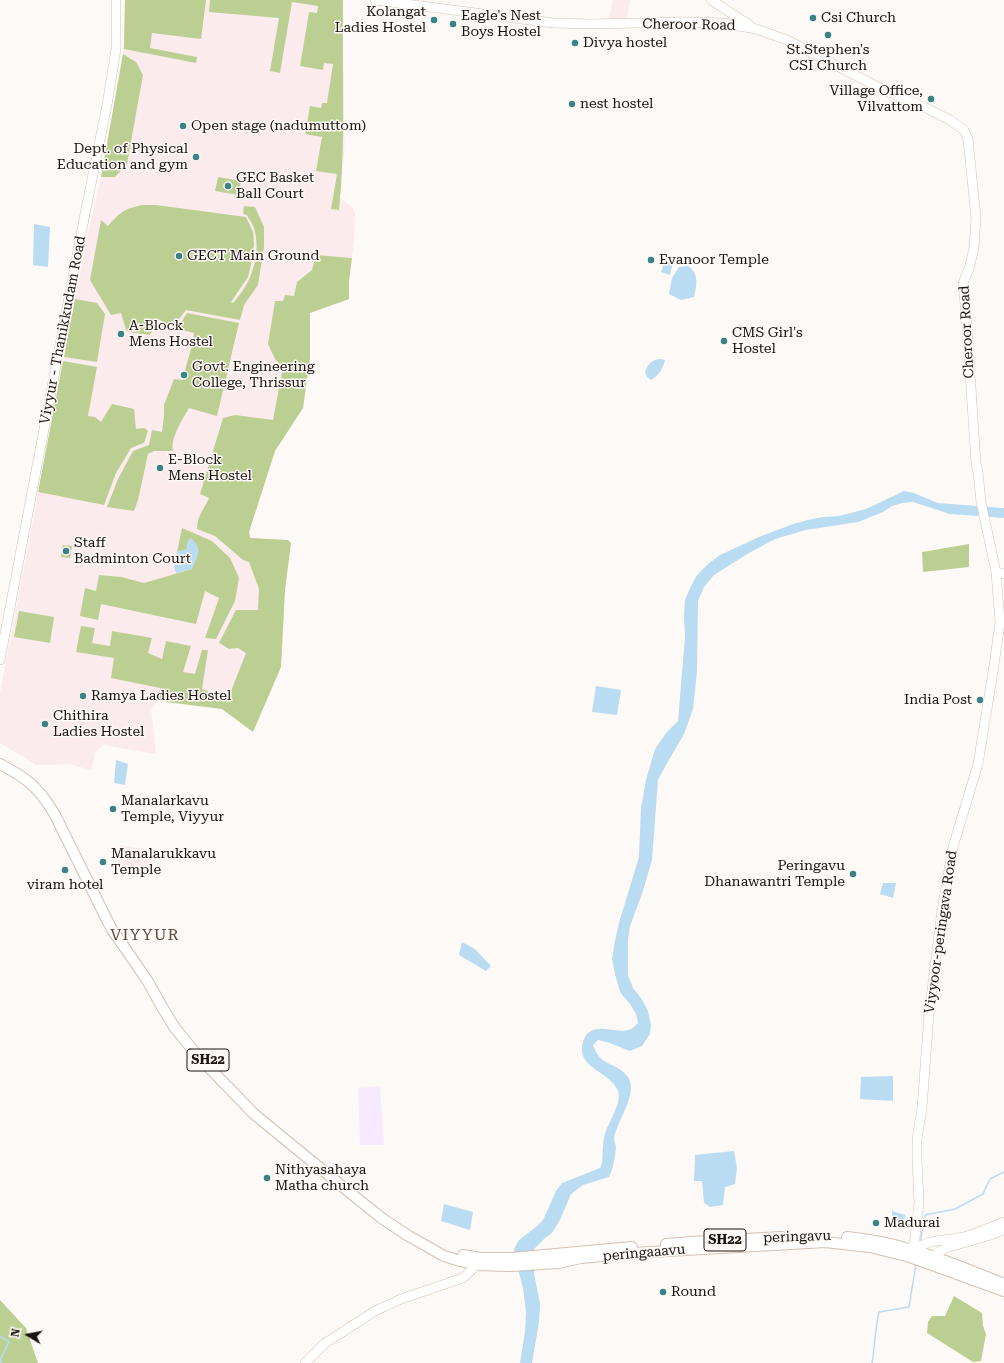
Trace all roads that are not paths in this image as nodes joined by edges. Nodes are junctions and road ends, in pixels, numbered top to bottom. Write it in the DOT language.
graph roads {
  1 [pos="116,0"];
  2 [pos="375,0"];
  3 [pos="711,0"];
  4 [pos="756,29"];
  5 [pos="1000,573"];
  6 [pos="0,660"];
  7 [pos="0,758"];
  8 [pos="0,764"];
  9 [pos="62,823"];
  10 [pos="1004,1222"];
  11 [pos="1004,1229"];
  12 [pos="916,1252"];
  13 [pos="537,1259"];
  14 [pos="933,1260"];
  15 [pos="478,1261"];
  16 [pos="1004,1284"];
  17 [pos="1004,1291"];
  18 [pos="305,1363"];
  1 -- 6 [label="main road, Viyyur - Thanikkudam Road"];
  2 -- 4 [label="main road, Cheroor Road"];
  3 -- 4 [label="main road"];
  4 -- 5 [label="main road, Cheroor Road"];
  5 -- 12 [label="main road, Viyyoor-peringava Road"];
  7 -- 9 [label="main road, SH22"];
  8 -- 9 [label="main road, SH22"];
  9 -- 15 [label="main road, SH22"];
  10 -- 12 [label="main road"];
  11 -- 14 [label="main road"];
  12 -- 13 [label="main road, peringaaavu / SH22"];
  12 -- 13 [label="main road, peringavu / SH22"];
  12 -- 14 [label="main road, SH22"];
  13 -- 15 [label="main road, SH22"];
  14 -- 16 [label="main road, SH22"];
  14 -- 17 [label="main road, SH22"];
  15 -- 18 [label="main road"];
}
